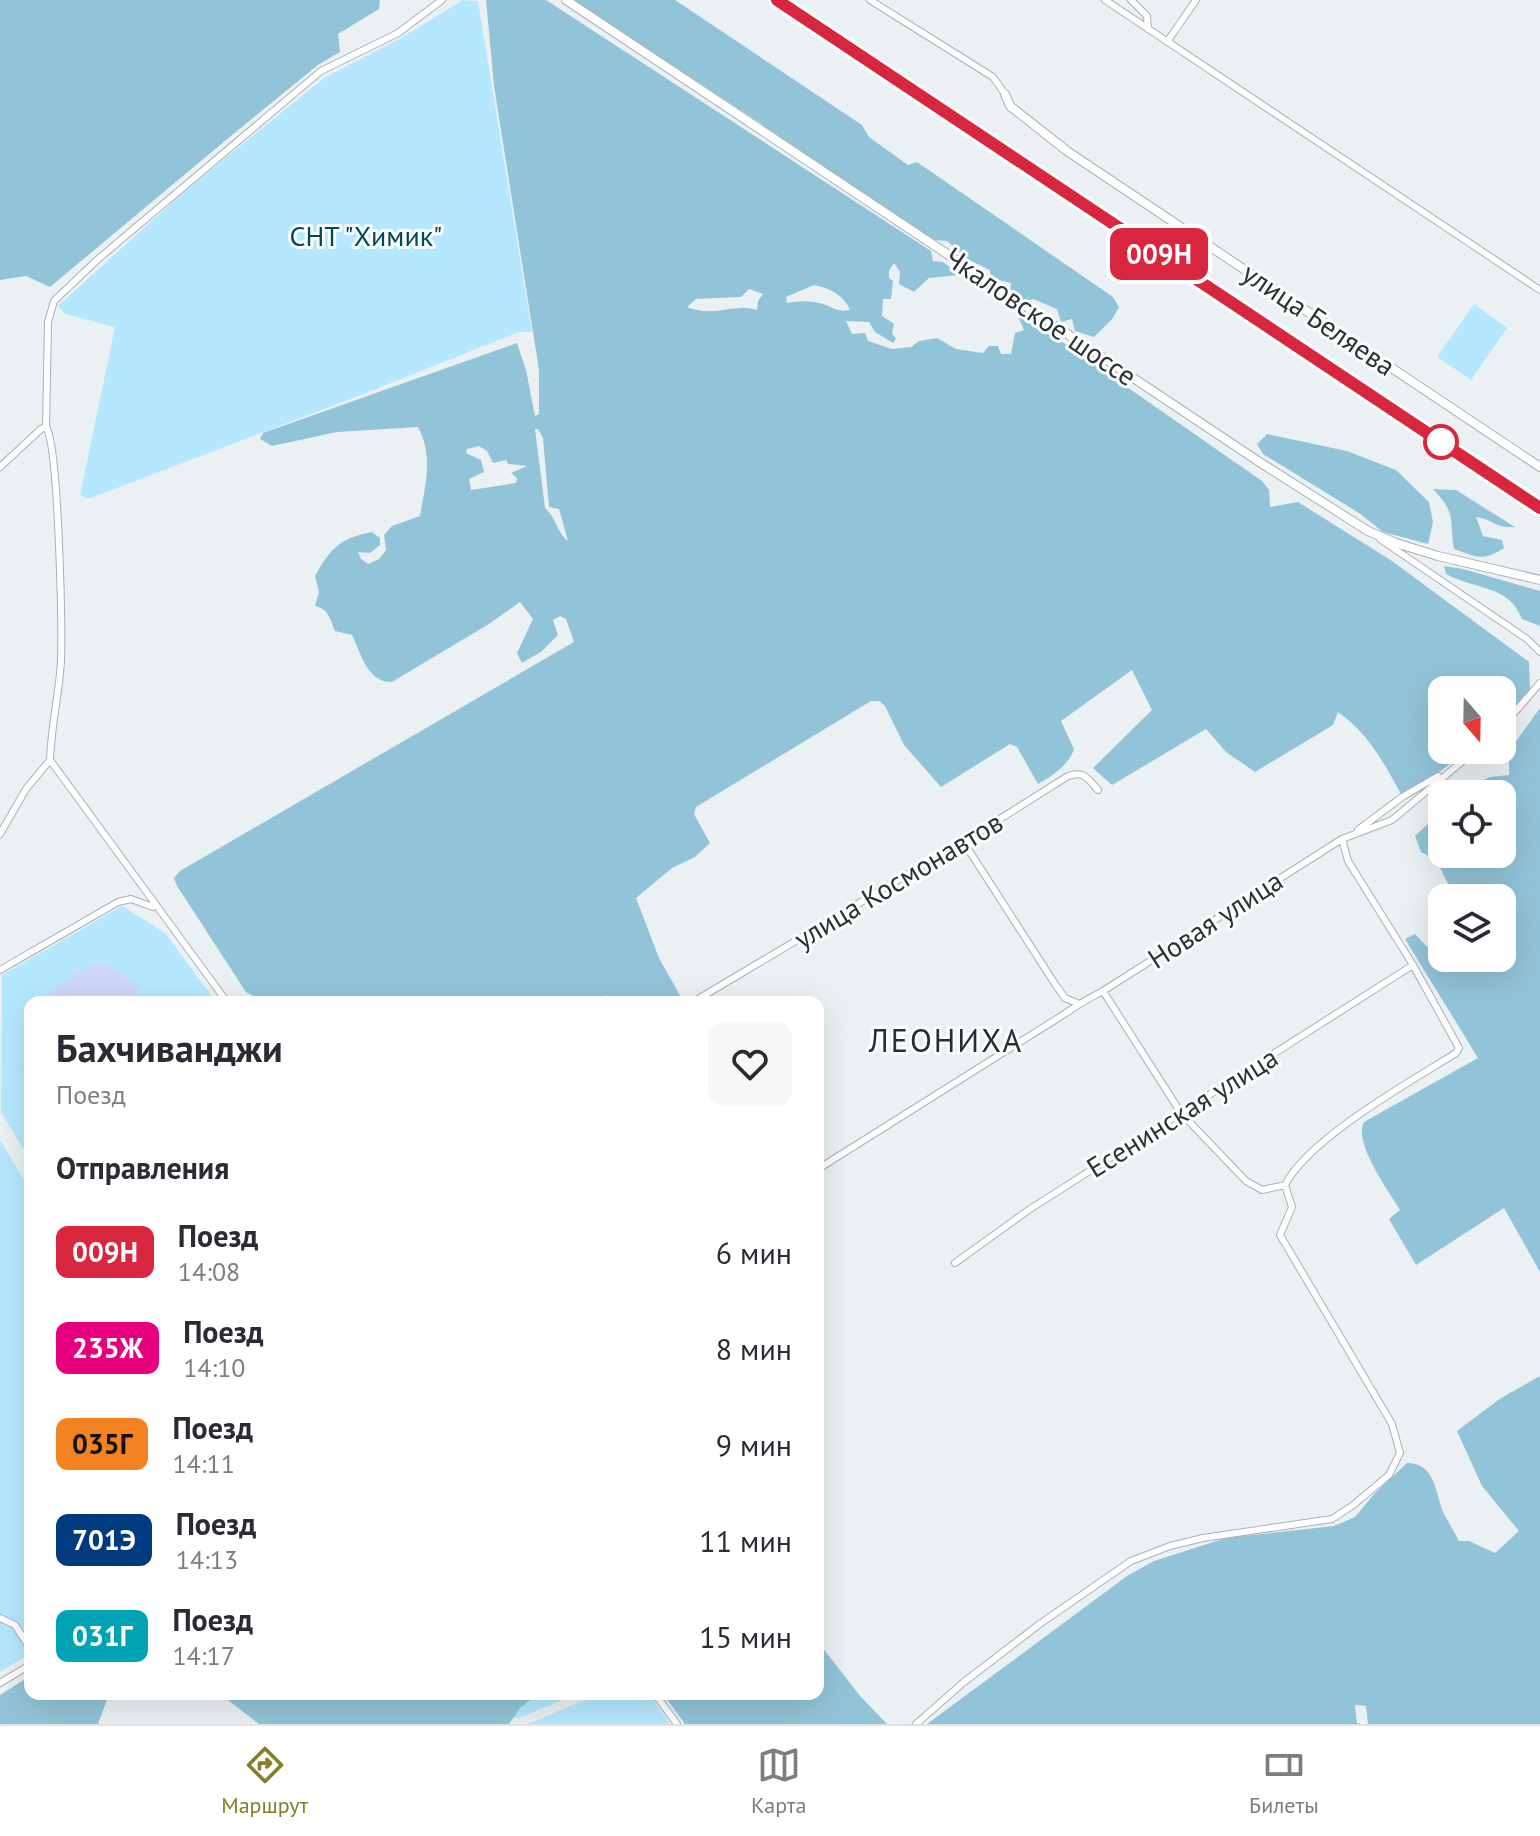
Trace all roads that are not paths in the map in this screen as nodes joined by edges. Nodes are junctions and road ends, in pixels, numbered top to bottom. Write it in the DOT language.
graph roads {
  1 [pos="442,0"];
  2 [pos="566,0"];
  3 [pos="870,0"];
  4 [pos="1105,0"];
  5 [pos="1131,0"];
  6 [pos="1196,0"];
  7 [pos="1148,29"];
  8 [pos="1167,42"];
  9 [pos="1005,94"];
  10 [pos="1540,290"];
  11 [pos="46,427"];
  12 [pos="0,467"];
  13 [pos="1540,467"];
  14 [pos="1368,531"];
  15 [pos="1438,556"];
  16 [pos="1429,574"];
  17 [pos="1540,580"];
  18 [pos="1540,652"];
  19 [pos="1540,683"];
  20 [pos="1516,711"];
  21 [pos="50,760"];
  22 [pos="1457,764"];
  23 [pos="1451,768"];
  24 [pos="1098,790"];
  25 [pos="0,834"];
  26 [pos="1352,835"];
  27 [pos="1342,839"];
  28 [pos="965,847"];
  29 [pos="157,909"];
  30 [pos="1413,965"];
  31 [pos="0,970"];
  32 [pos="1103,991"];
  33 [pos="222,996"];
  34 [pos="703,996"];
  35 [pos="1077,1003"];
  36 [pos="1181,1113"];
  37 [pos="824,1165"];
  38 [pos="1285,1185"];
  39 [pos="955,1263"];
  40 [pos="0,1618"];
  41 [pos="24,1639"];
  42 [pos="24,1669"];
  43 [pos="0,1683"];
  44 [pos="659,1700"];
  45 [pos="677,1724"];
  46 [pos="916,1724"];
  1 -- 11 [label="street"];
  2 -- 14 [label="street, Чкаловское шоссе"];
  3 -- 9 [label="street, улица Беляева"];
  4 -- 7 [label="street"];
  5 -- 7 [label="street"];
  6 -- 8 [label="street"];
  7 -- 8 [label="street"];
  8 -- 10 [label="street"];
  9 -- 13 [label="street, улица Беляева"];
  11 -- 12 [label="street"];
  11 -- 21 [label="street"];
  14 -- 15 [label="street, Чкаловское шоссе"];
  14 -- 16 [label="street"];
  15 -- 16 [label="street"];
  15 -- 17 [label="street, Чкаловское шоссе"];
  16 -- 18 [label="street"];
  19 -- 20 [label="street"];
  21 -- 25 [label="street"];
  21 -- 29 [label="street"];
  22 -- 23 [label="street"];
  23 -- 26 [label="street"];
  23 -- 26 [label="street"];
  24 -- 28 [label="street, улица Космонавтов"];
  26 -- 27 [label="street, Новая улица"];
  27 -- 30 [label="street"];
  27 -- 32 [label="street, Новая улица"];
  28 -- 34 [label="street, улица Космонавтов"];
  28 -- 35 [label="street"];
  29 -- 31 [label="street"];
  29 -- 33 [label="street"];
  30 -- 36 [label="street, Есенинская улица"];
  30 -- 38 [label="street"];
  32 -- 35 [label="street, Новая улица"];
  32 -- 36 [label="street"];
  35 -- 37 [label="street, Новая улица"];
  36 -- 38 [label="street"];
  36 -- 39 [label="street, Есенинская улица"];
  38 -- 46 [label="street"];
  40 -- 41 [label="street"];
  42 -- 43 [label="street"];
  44 -- 45 [label="street"];
}
